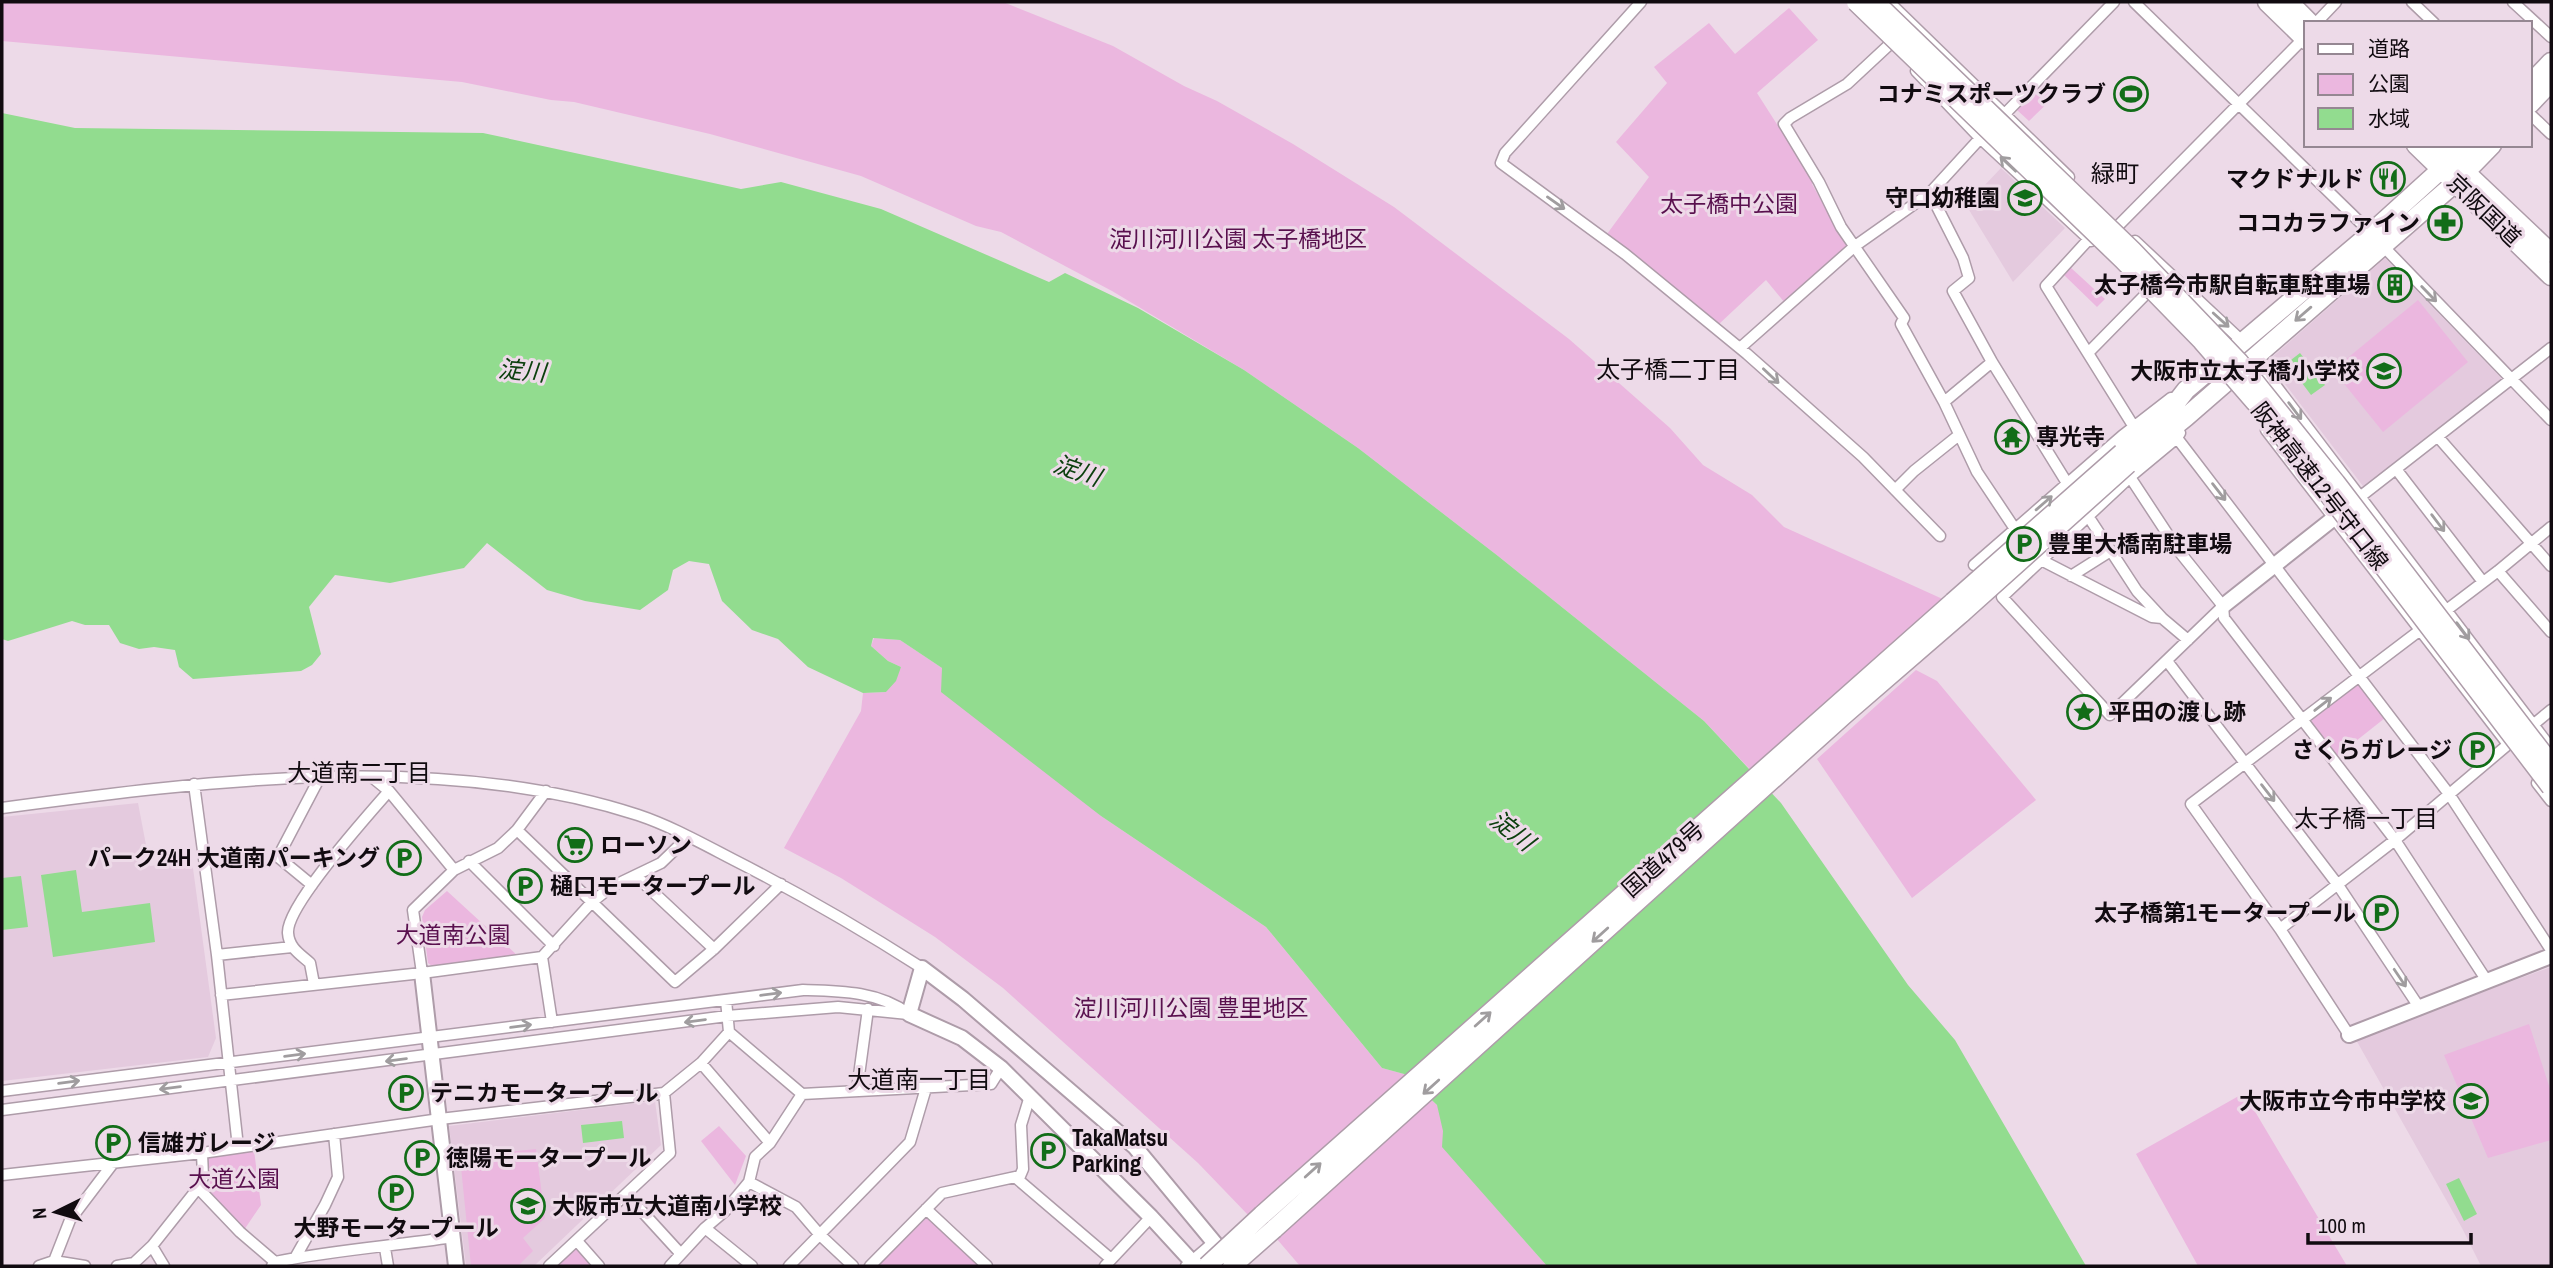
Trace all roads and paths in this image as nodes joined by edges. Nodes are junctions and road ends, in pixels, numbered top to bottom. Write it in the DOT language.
graph roads {
  1 [pos="1641,2"];
  2 [pos="1846,2"];
  3 [pos="1856,2"];
  4 [pos="1875,2"];
  5 [pos="1889,2"];
  6 [pos="2114,2"];
  7 [pos="2134,2"];
  8 [pos="2267,2"];
  9 [pos="2289,2"];
  10 [pos="2336,2"];
  11 [pos="2412,2"];
  12 [pos="2513,2"];
  13 [pos="2318,21"];
  14 [pos="2432,21"];
  15 [pos="2304,24"];
  16 [pos="2304,28"];
  17 [pos="2304,36"];
  18 [pos="2551,37"];
  19 [pos="1890,44"];
  20 [pos="2551,62"];
  21 [pos="2532,82"];
  22 [pos="2551,82"];
  23 [pos="2532,102"];
  24 [pos="2239,103"];
  25 [pos="2006,114"];
  26 [pos="2532,116"];
  27 [pos="2551,134"];
  28 [pos="1980,138"];
  29 [pos="2419,147"];
  30 [pos="2438,147"];
  31 [pos="2467,147"];
  32 [pos="2489,147"];
  33 [pos="2454,172"];
  34 [pos="1930,193"];
  35 [pos="2118,226"];
  36 [pos="2089,239"];
  37 [pos="2376,239"];
  38 [pos="1855,246"];
  39 [pos="2099,248"];
  40 [pos="2551,253"];
  41 [pos="2551,276"];
  42 [pos="2145,295"];
  43 [pos="2243,342"];
  44 [pos="1740,348"];
  45 [pos="2551,348"];
  46 [pos="2088,354"];
  47 [pos="2254,357"];
  48 [pos="1992,362"];
  49 [pos="2216,365"];
  50 [pos="2227,380"];
  51 [pos="2513,380"];
  52 [pos="2186,390"];
  53 [pos="1944,402"];
  54 [pos="2186,417"];
  55 [pos="2551,420"];
  56 [pos="2134,427"];
  57 [pos="1959,435"];
  58 [pos="2438,437"];
  59 [pos="2178,438"];
  60 [pos="2127,465"];
  61 [pos="2396,469"];
  62 [pos="2067,483"];
  63 [pos="1895,490"];
  64 [pos="2360,497"];
  65 [pos="2088,516"];
  66 [pos="2334,518"];
  67 [pos="2551,527"];
  68 [pos="2015,528"];
  69 [pos="1940,536"];
  70 [pos="2532,544"];
  71 [pos="2109,552"];
  72 [pos="2041,560"];
  73 [pos="1974,565"];
  74 [pos="2275,565"];
  75 [pos="2551,566"];
  76 [pos="2498,571"];
  77 [pos="2071,576"];
  78 [pos="2483,582"];
  79 [pos="2224,606"];
  80 [pos="2447,609"];
  81 [pos="2162,618"];
  82 [pos="2419,631"];
  83 [pos="2551,632"];
  84 [pos="2188,640"];
  85 [pos="2167,661"];
  86 [pos="2359,676"];
  87 [pos="2551,710"];
  88 [pos="2302,720"];
  89 [pos="2534,725"];
  90 [pos="2508,744"];
  91 [pos="2551,748"];
  92 [pos="2245,764"];
  93 [pos="2551,764"];
  94 [pos="320,777"];
  95 [pos="373,777"];
  96 [pos="194,784"];
  97 [pos="2551,787"];
  98 [pos="389,791"];
  99 [pos="546,792"];
  100 [pos="2449,793"];
  101 [pos="2551,801"];
  102 [pos="2,808"];
  103 [pos="517,830"];
  104 [pos="688,836"];
  105 [pos="2395,840"];
  106 [pos="469,861"];
  107 [pos="454,870"];
  108 [pos="636,876"];
  109 [pos="781,884"];
  110 [pos="312,885"];
  111 [pos="2338,885"];
  112 [pos="592,902"];
  113 [pos="2280,929"];
  114 [pos="554,946"];
  115 [pos="292,947"];
  116 [pos="715,949"];
  117 [pos="2551,950"];
  118 [pos="216,955"];
  119 [pos="2551,956"];
  120 [pos="542,957"];
  121 [pos="922,968"];
  122 [pos="422,973"];
  123 [pos="2487,981"];
  124 [pos="314,984"];
  125 [pos="221,995"];
  126 [pos="726,1000"];
  127 [pos="2419,1007"];
  128 [pos="868,1009"];
  129 [pos="909,1014"];
  130 [pos="727,1016"];
  131 [pos="552,1021"];
  132 [pos="729,1032"];
  133 [pos="2349,1035"];
  134 [pos="429,1038"];
  135 [pos="431,1056"];
  136 [pos="229,1063"];
  137 [pos="701,1063"];
  138 [pos="1001,1068"];
  139 [pos="231,1080"];
  140 [pos="926,1088"];
  141 [pos="857,1090"];
  142 [pos="2,1091"];
  143 [pos="664,1093"];
  144 [pos="802,1094"];
  145 [pos="1030,1096"];
  146 [pos="2,1110"];
  147 [pos="440,1119"];
  148 [pos="334,1134"];
  149 [pos="770,1143"];
  150 [pos="238,1147"];
  151 [pos="202,1153"];
  152 [pos="114,1162"];
  153 [pos="2,1175"];
  154 [pos="1015,1177"];
  155 [pos="748,1182"];
  156 [pos="198,1188"];
  157 [pos="626,1195"];
  158 [pos="926,1209"];
  159 [pos="1151,1217"];
  160 [pos="705,1228"];
  161 [pos="820,1235"];
  162 [pos="453,1237"];
  163 [pos="577,1241"];
  164 [pos="1214,1242"];
  165 [pos="152,1246"];
  166 [pos="386,1248"];
  167 [pos="680,1253"];
  168 [pos="295,1258"];
  169 [pos="54,1261"];
  170 [pos="1108,1263"];
  171 [pos="273,1264"];
  172 [pos="1195,1265"];
  173 [pos="39,1266"];
  174 [pos="85,1266"];
  175 [pos="117,1266"];
  176 [pos="164,1266"];
  177 [pos="388,1266"];
  178 [pos="456,1266"];
  179 [pos="549,1266"];
  180 [pos="599,1266"];
  181 [pos="670,1266"];
  182 [pos="752,1266"];
  183 [pos="789,1266"];
  184 [pos="853,1266"];
  185 [pos="870,1266"];
  186 [pos="987,1266"];
  187 [pos="1233,1266"];
  1 -- 44 [label="street, one-way"];
  2 -- 19 [label="street"];
  3 -- 97 [label="highway, 阪神高速12号守口線, bridge"];
  4 -- 93 [label="highway, 阪神高速12号守口線, bridge"];
  5 -- 25 [label="street"];
  6 -- 25 [label="street"];
  7 -- 24 [label="street"];
  8 -- 16 [label="highway"];
  9 -- 15 [label="highway"];
  10 -- 13 [label="street"];
  11 -- 14 [label="street"];
  12 -- 18 [label="street"];
  17 -- 24 [label="street"];
  19 -- 28 [label="street"];
  19 -- 38 [label="street"];
  20 -- 21 [label="highway"];
  22 -- 23 [label="highway"];
  24 -- 35 [label="street"];
  24 -- 37 [label="street"];
  25 -- 28 [label="street"];
  25 -- 35 [label="street"];
  26 -- 27 [label="street"];
  28 -- 34 [label="street"];
  36 -- 28 [label="street, one-way"];
  29 -- 33 [label="highway, 京阪国道"];
  30 -- 33 [label="highway, 京阪国道"];
  31 -- 33 [label="highway"];
  32 -- 33 [label="highway"];
  33 -- 37 [label="highway"];
  33 -- 40 [label="highway, 京阪国道"];
  33 -- 41 [label="highway, 京阪国道"];
  34 -- 38 [label="street"];
  34 -- 48 [label="street"];
  35 -- 39 [label="street"];
  35 -- 43 [label="street, one-way"];
  36 -- 39 [label="street"];
  36 -- 46 [label="street"];
  37 -- 43 [label="highway"];
  37 -- 47 [label="highway, one-way"];
  37 -- 51 [label="street, one-way"];
  38 -- 44 [label="street"];
  38 -- 53 [label="street"];
  39 -- 42 [label="street"];
  42 -- 46 [label="street"];
  42 -- 49 [label="street"];
  43 -- 49 [label="highway"];
  44 -- 63 [label="street, one-way"];
  45 -- 51 [label="street"];
  46 -- 56 [label="street"];
  47 -- 50 [label="highway"];
  47 -- 64 [label="street, one-way"];
  48 -- 53 [label="street"];
  48 -- 62 [label="street"];
  49 -- 52 [label="highway"];
  50 -- 54 [label="highway"];
  50 -- 66 [label="street"];
  51 -- 55 [label="street"];
  51 -- 58 [label="street"];
  52 -- 56 [label="street"];
  52 -- 60 [label="highway"];
  53 -- 57 [label="street"];
  54 -- 59 [label="street"];
  54 -- 60 [label="highway"];
  56 -- 62 [label="street"];
  57 -- 63 [label="street"];
  57 -- 68 [label="street"];
  58 -- 61 [label="street"];
  58 -- 70 [label="street"];
  59 -- 60 [label="street"];
  59 -- 74 [label="street, one-way"];
  60 -- 65 [label="street"];
  60 -- 79 [label="street"];
  172 -- 60 [label="highway, 国道479号, one-way, bridge"];
  60 -- 187 [label="highway, 国道479号, one-way, bridge"];
  61 -- 64 [label="street"];
  61 -- 78 [label="street, one-way"];
  68 -- 62 [label="street, one-way"];
  63 -- 69 [label="street"];
  64 -- 66 [label="street"];
  64 -- 80 [label="street"];
  65 -- 71 [label="street"];
  65 -- 72 [label="street"];
  66 -- 74 [label="street"];
  66 -- 82 [label="street"];
  67 -- 70 [label="street"];
  68 -- 73 [label="street"];
  70 -- 75 [label="street"];
  70 -- 76 [label="street"];
  71 -- 77 [label="street"];
  71 -- 81 [label="street"];
  72 -- 77 [label="street"];
  72 -- 85 [label="street"];
  74 -- 79 [label="street"];
  74 -- 86 [label="street"];
  76 -- 78 [label="street"];
  76 -- 83 [label="street"];
  77 -- 81 [label="street"];
  78 -- 80 [label="street"];
  79 -- 84 [label="street"];
  79 -- 88 [label="street"];
  80 -- 82 [label="street"];
  80 -- 89 [label="street, one-way"];
  81 -- 84 [label="street"];
  82 -- 86 [label="street"];
  82 -- 90 [label="street"];
  84 -- 85 [label="street"];
  85 -- 92 [label="street"];
  88 -- 86 [label="street, one-way"];
  86 -- 100 [label="street"];
  87 -- 89 [label="street"];
  88 -- 92 [label="street"];
  88 -- 105 [label="street"];
  89 -- 90 [label="street"];
  89 -- 91 [label="street"];
  90 -- 100 [label="street"];
  90 -- 101 [label="street"];
  92 -- 111 [label="street, one-way"];
  92 -- 113 [label="street"];
  94 -- 95 [label="street"];
  94 -- 96 [label="street"];
  94 -- 110 [label="street"];
  95 -- 98 [label="street"];
  95 -- 99 [label="street"];
  96 -- 102 [label="street"];
  96 -- 118 [label="street"];
  98 -- 107 [label="street"];
  98 -- 110 [label="street"];
  99 -- 103 [label="street"];
  99 -- 104 [label="street"];
  100 -- 105 [label="street"];
  100 -- 117 [label="street"];
  103 -- 106 [label="street"];
  103 -- 112 [label="street"];
  104 -- 108 [label="street"];
  104 -- 109 [label="street"];
  105 -- 111 [label="street"];
  105 -- 123 [label="street"];
  106 -- 107 [label="street"];
  106 -- 114 [label="street"];
  107 -- 122 [label="street"];
  108 -- 112 [label="street"];
  108 -- 116 [label="street"];
  109 -- 116 [label="street"];
  109 -- 121 [label="street"];
  110 -- 115 [label="street"];
  111 -- 113 [label="street"];
  111 -- 127 [label="street, one-way"];
  112 -- 114 [label="street"];
  112 -- 116 [label="street"];
  113 -- 133 [label="street"];
  114 -- 120 [label="street"];
  115 -- 118 [label="street"];
  115 -- 124 [label="street"];
  118 -- 125 [label="street"];
  119 -- 123 [label="street"];
  120 -- 122 [label="street"];
  120 -- 131 [label="street"];
  121 -- 129 [label="street"];
  121 -- 164 [label="street"];
  122 -- 124 [label="street"];
  122 -- 134 [label="street"];
  123 -- 127 [label="street"];
  124 -- 125 [label="street"];
  125 -- 136 [label="street"];
  126 -- 129 [label="street, one-way"];
  126 -- 130 [label="street"];
  126 -- 131 [label="street"];
  127 -- 133 [label="street"];
  128 -- 129 [label="street"];
  128 -- 130 [label="street"];
  128 -- 141 [label="street"];
  129 -- 138 [label="street"];
  130 -- 132 [label="street"];
  130 -- 135 [label="street, one-way"];
  134 -- 131 [label="street, one-way"];
  132 -- 137 [label="street"];
  132 -- 144 [label="street"];
  134 -- 135 [label="street"];
  136 -- 134 [label="street, one-way"];
  135 -- 139 [label="street, one-way"];
  135 -- 147 [label="street"];
  136 -- 139 [label="street"];
  142 -- 136 [label="street, one-way"];
  137 -- 143 [label="street"];
  137 -- 149 [label="street"];
  138 -- 140 [label="street"];
  138 -- 145 [label="street"];
  139 -- 146 [label="street, one-way"];
  139 -- 150 [label="street"];
  140 -- 141 [label="street"];
  140 -- 161 [label="street"];
  141 -- 144 [label="street"];
  143 -- 147 [label="street"];
  143 -- 157 [label="street"];
  144 -- 149 [label="street"];
  145 -- 154 [label="street"];
  145 -- 159 [label="street"];
  147 -- 148 [label="street"];
  147 -- 162 [label="street"];
  148 -- 150 [label="street"];
  148 -- 168 [label="street"];
  149 -- 155 [label="street"];
  150 -- 151 [label="street"];
  151 -- 152 [label="street"];
  151 -- 156 [label="street"];
  152 -- 153 [label="street"];
  152 -- 169 [label="street"];
  154 -- 158 [label="street"];
  154 -- 170 [label="street"];
  155 -- 160 [label="street"];
  155 -- 161 [label="street"];
  156 -- 165 [label="street"];
  156 -- 171 [label="street"];
  157 -- 163 [label="street"];
  157 -- 167 [label="street"];
  158 -- 185 [label="street"];
  158 -- 186 [label="street"];
  159 -- 170 [label="street"];
  159 -- 172 [label="street"];
  160 -- 167 [label="street"];
  160 -- 182 [label="street"];
  161 -- 183 [label="street"];
  161 -- 184 [label="street"];
  162 -- 166 [label="street"];
  162 -- 178 [label="street"];
  163 -- 179 [label="street"];
  163 -- 180 [label="street"];
  164 -- 172 [label="street"];
  164 -- 187 [label="street"];
  165 -- 175 [label="street"];
  165 -- 176 [label="street"];
  166 -- 168 [label="street"];
  166 -- 177 [label="street"];
  167 -- 181 [label="street"];
  168 -- 171 [label="street"];
  169 -- 173 [label="street"];
  169 -- 174 [label="street"];
}
